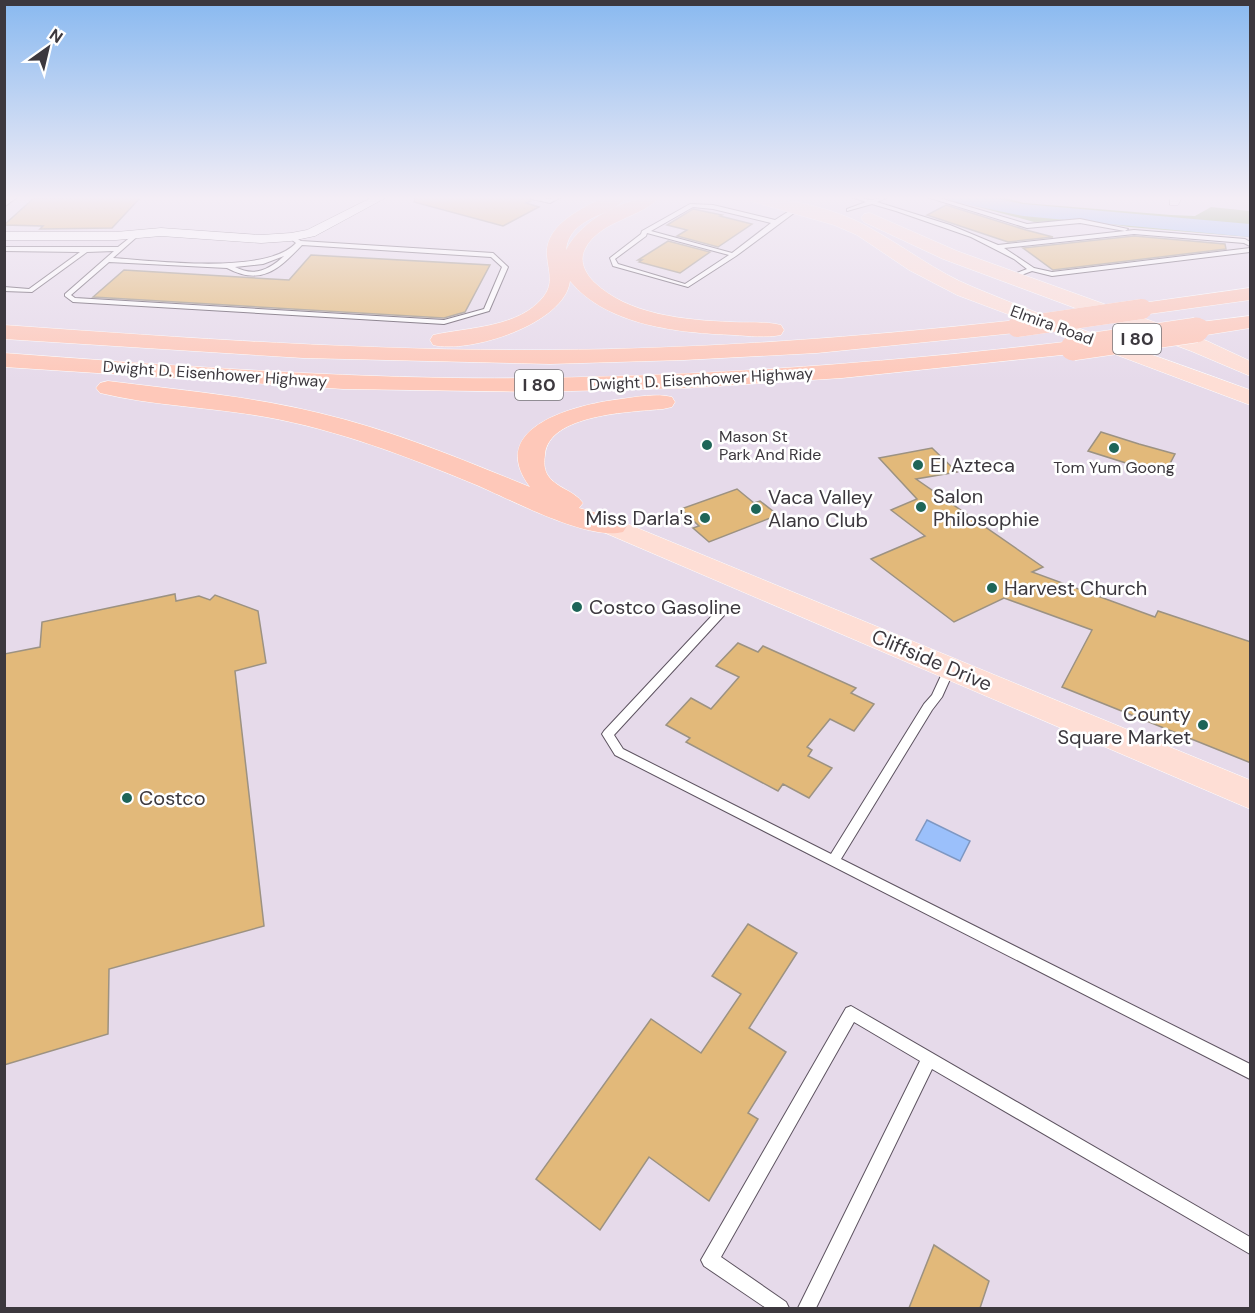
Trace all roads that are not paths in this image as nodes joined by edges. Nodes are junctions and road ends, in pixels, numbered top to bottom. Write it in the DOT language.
graph roads {
  1 [pos="75,258"];
  2 [pos="273,258"];
  3 [pos="286,258"];
  4 [pos="496,258"];
  5 [pos="556,258"];
  6 [pos="574,258"];
  7 [pos="614,258"];
  8 [pos="729,258"];
  9 [pos="904,258"];
  10 [pos="924,258"];
  11 [pos="955,258"];
  12 [pos="959,258"];
  13 [pos="1020,258"];
  14 [pos="1182,258"];
  15 [pos="106,260"];
  16 [pos="228,266"];
  17 [pos="1032,269"];
  18 [pos="1011,278"];
  19 [pos="4,289"];
  20 [pos="1251,294"];
  21 [pos="1251,322"];
  22 [pos="1017,327"];
  23 [pos="4,332"];
  24 [pos="4,360"];
  25 [pos="925,365"];
  26 [pos="1251,369"];
  27 [pos="4,375"];
  28 [pos="1251,378"];
  29 [pos="1251,390"];
  30 [pos="1251,398"];
  31 [pos="613,526"];
  32 [pos="725,608"];
  33 [pos="950,668"];
  34 [pos="1251,795"];
  35 [pos="833,861"];
  36 [pos="929,1059"];
  37 [pos="1251,1072"];
  38 [pos="1251,1246"];
  39 [pos="780,1308"];
  40 [pos="807,1308"];
  1 -- 19 [label="lane"];
  2 -- 16 [label="lane"];
  3 -- 16 [label="lane"];
  4 -- 15 [label="lane"];
  5 -- 23 [label="highway"];
  6 -- 22 [label="highway"];
  7 -- 8 [label="lane"];
  9 -- 30 [label="main road, Elmira Road"];
  10 -- 29 [label="main road, Elmira Road"];
  11 -- 28 [label="main road, Elmira Road"];
  12 -- 18 [label="main road, Elmira Road"];
  13 -- 17 [label="lane"];
  14 -- 17 [label="lane"];
  15 -- 16 [label="lane"];
  17 -- 18 [label="lane"];
  18 -- 26 [label="main road, Elmira Road"];
  20 -- 22 [label="highway, Dwight D. Eisenhower Highway / I 80, bridge"];
  21 -- 25 [label="highway, Dwight D. Eisenhower Highway / I 80, bridge"];
  22 -- 23 [label="highway, Dwight D. Eisenhower Highway / I 80"];
  24 -- 25 [label="highway, Dwight D. Eisenhower Highway / I 80"];
  25 -- 31 [label="highway"];
  27 -- 31 [label="highway"];
  31 -- 33 [label="main road, Cliffside Drive"];
  32 -- 35 [label="lane"];
  33 -- 34 [label="main road, Cliffside Drive"];
  33 -- 35 [label="lane"];
  35 -- 37 [label="lane"];
  36 -- 38 [label="lane"];
  36 -- 39 [label="lane"];
  36 -- 40 [label="lane"];
}
